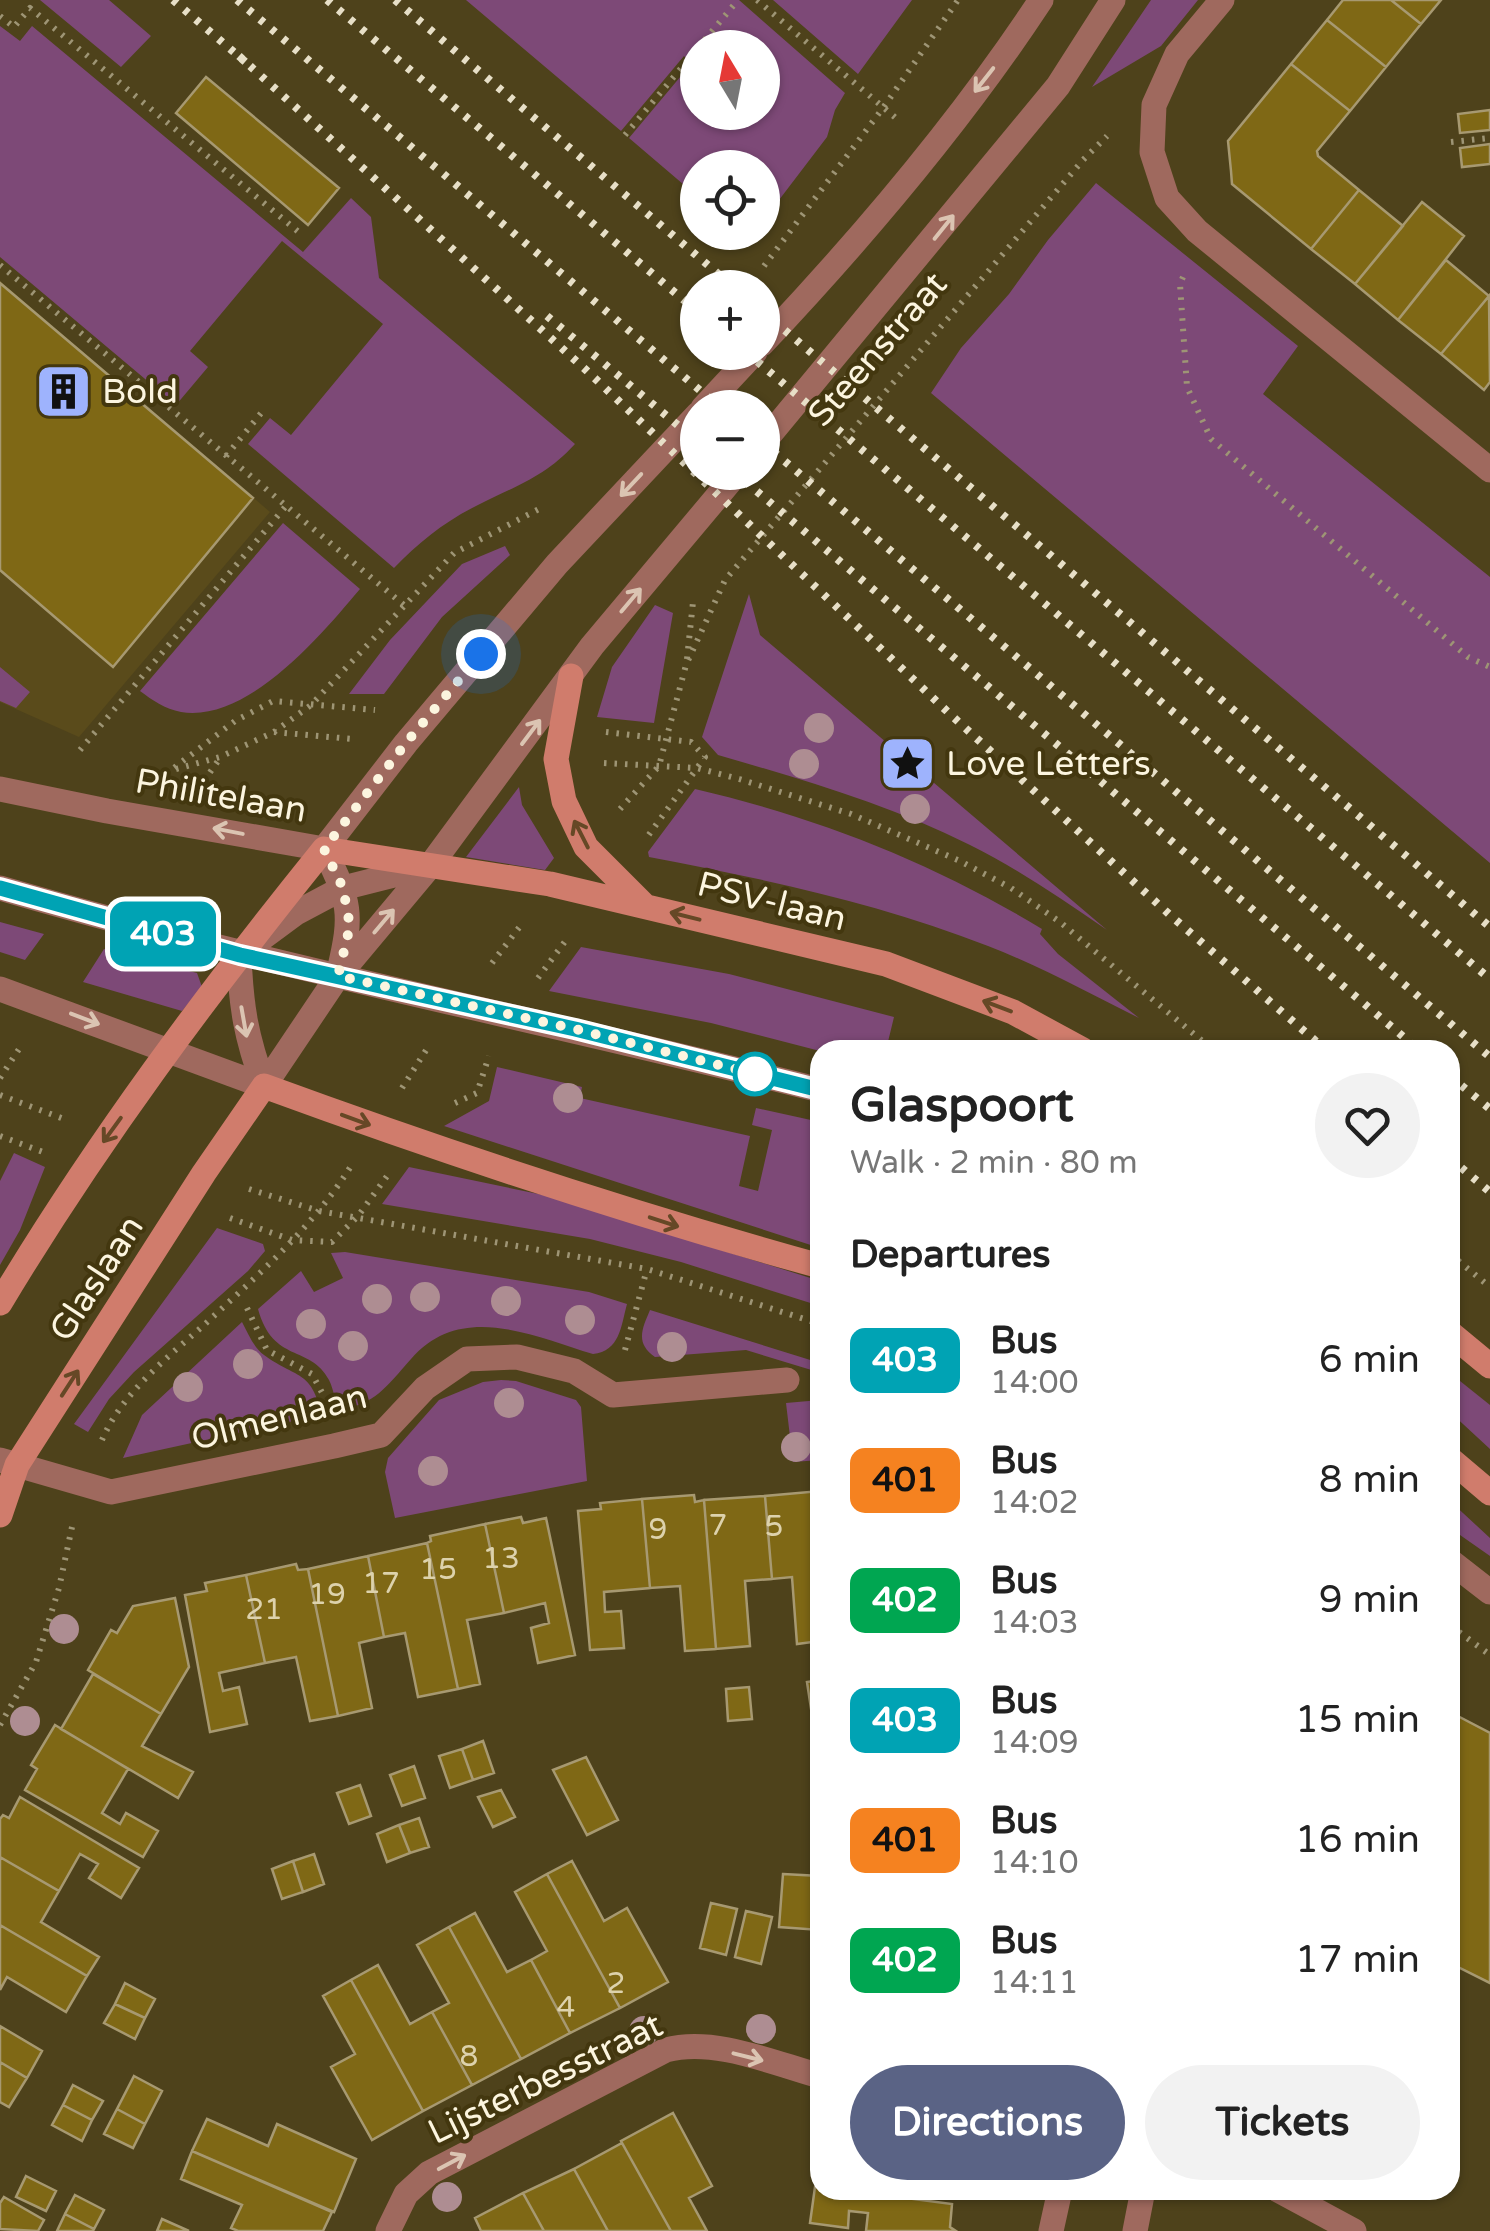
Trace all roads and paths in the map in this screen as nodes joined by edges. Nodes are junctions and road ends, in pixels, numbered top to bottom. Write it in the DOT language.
graph roads {
  1 [pos="738,0"];
  2 [pos="757,0"];
  3 [pos="958,0"];
  4 [pos="1041,0"];
  5 [pos="1113,0"];
  6 [pos="1222,0"];
  7 [pos="0,16"];
  8 [pos="713,30"];
  9 [pos="680,70"];
  10 [pos="1154,105"];
  11 [pos="883,108"];
  12 [pos="626,134"];
  13 [pos="1490,138"];
  14 [pos="1452,142"];
  15 [pos="1197,232"];
  16 [pos="301,234"];
  17 [pos="0,264"];
  18 [pos="761,270"];
  19 [pos="780,325"];
  20 [pos="739,370"];
  21 [pos="720,390"];
  22 [pos="262,412"];
  23 [pos="780,422"];
  24 [pos="680,433"];
  25 [pos="226,456"];
  26 [pos="1490,470"];
  27 [pos="723,490"];
  28 [pos="555,500"];
  29 [pos="286,506"];
  30 [pos="405,606"];
  31 [pos="1490,667"];
  32 [pos="571,676"];
  33 [pos="310,705"];
  34 [pos="80,750"];
  35 [pos="220,757"];
  36 [pos="168,770"];
  37 [pos="0,789"];
  38 [pos="324,849"];
  39 [pos="430,866"];
  40 [pos="0,888"];
  41 [pos="343,888"];
  42 [pos="645,906"];
  43 [pos="240,955"];
  44 [pos="338,976"];
  45 [pos="0,988"];
  46 [pos="1065,1040"];
  47 [pos="1201,1040"];
  48 [pos="170,1051"];
  49 [pos="264,1086"];
  50 [pos="810,1088"];
  51 [pos="319,1211"];
  52 [pos="1460,1262"];
  53 [pos="810,1263"];
  54 [pos="647,1269"];
  55 [pos="1490,1287"];
  56 [pos="0,1303"];
  57 [pos="247,1308"];
  58 [pos="810,1321"];
  59 [pos="1460,1344"];
  60 [pos="1490,1366"];
  61 [pos="787,1380"];
  62 [pos="613,1394"];
  63 [pos="334,1446"];
  64 [pos="8,1463"];
  65 [pos="1460,1468"];
  66 [pos="1490,1493"];
  67 [pos="0,1514"];
  68 [pos="1460,1569"];
  69 [pos="1490,1592"];
  70 [pos="1460,1633"];
  71 [pos="1490,1655"];
  72 [pos="810,2073"];
  73 [pos="1058,2200"];
  74 [pos="1141,2200"];
  75 [pos="1297,2200"];
  76 [pos="388,2231"];
  77 [pos="1051,2231"];
  78 [pos="1135,2231"];
  79 [pos="1354,2231"];
  1 -- 8 [label="path"];
  2 -- 11 [label="path"];
  3 -- 11 [label="path"];
  4 -- 19 [label="street, one-way"];
  23 -- 5 [label="street, Steenstraat, one-way"];
  6 -- 10 [label="street"];
  7 -- 16 [label="path"];
  9 -- 12 [label="path"];
  10 -- 15 [label="street"];
  10 -- 47 [label="path, Steenstraat"];
  11 -- 18 [label="path"];
  13 -- 14 [label="path"];
  15 -- 26 [label="street"];
  15 -- 31 [label="path"];
  17 -- 25 [label="path"];
  20 -- 21 [label="street"];
  22 -- 25 [label="path"];
  24 -- 38 [label="street, one-way"];
  25 -- 29 [label="path"];
  32 -- 27 [label="street, one-way"];
  28 -- 30 [label="path"];
  29 -- 30 [label="path"];
  29 -- 34 [label="path"];
  30 -- 33 [label="path"];
  39 -- 32 [label="street, one-way"];
  42 -- 32 [label="main road, one-way"];
  33 -- 35 [label="path"];
  33 -- 36 [label="path"];
  38 -- 37 [label="street, Philitelaan, one-way"];
  38 -- 39 [label="main road, Philitelaan"];
  38 -- 41 [label="street, Glaslaan"];
  38 -- 43 [label="main road"];
  39 -- 41 [label="street, Glaslaan"];
  39 -- 42 [label="main road, PSV-laan"];
  44 -- 39 [label="street, Glaslaan, one-way"];
  40 -- 43 [label="street"];
  41 -- 43 [label="street, Glaslaan"];
  41 -- 44 [label="street, Glaslaan"];
  46 -- 42 [label="main road, PSV-laan, one-way"];
  43 -- 44 [label="street"];
  43 -- 48 [label="main road, Glaslaan"];
  43 -- 49 [label="street, one-way"];
  44 -- 49 [label="street, Glaslaan"];
  44 -- 50 [label="street"];
  45 -- 48 [label="street, one-way"];
  48 -- 49 [label="street"];
  48 -- 56 [label="main road, Glaslaan, one-way"];
  49 -- 53 [label="main road, one-way"];
  64 -- 49 [label="main road, Glaslaan, one-way"];
  51 -- 54 [label="path"];
  52 -- 55 [label="path"];
  54 -- 58 [label="path"];
  54 -- 62 [label="path"];
  57 -- 63 [label="path"];
  59 -- 60 [label="main road"];
  61 -- 62 [label="street"];
  62 -- 63 [label="street, Olmenlaan"];
  63 -- 64 [label="street, Olmenlaan"];
  64 -- 67 [label="main road, Glaslaan"];
  65 -- 66 [label="main road"];
  68 -- 69 [label="street"];
  70 -- 71 [label="path"];
  76 -- 72 [label="street, Lijsterbesstraat, one-way"];
  73 -- 77 [label="street"];
  74 -- 78 [label="street"];
  75 -- 79 [label="street"];
}
